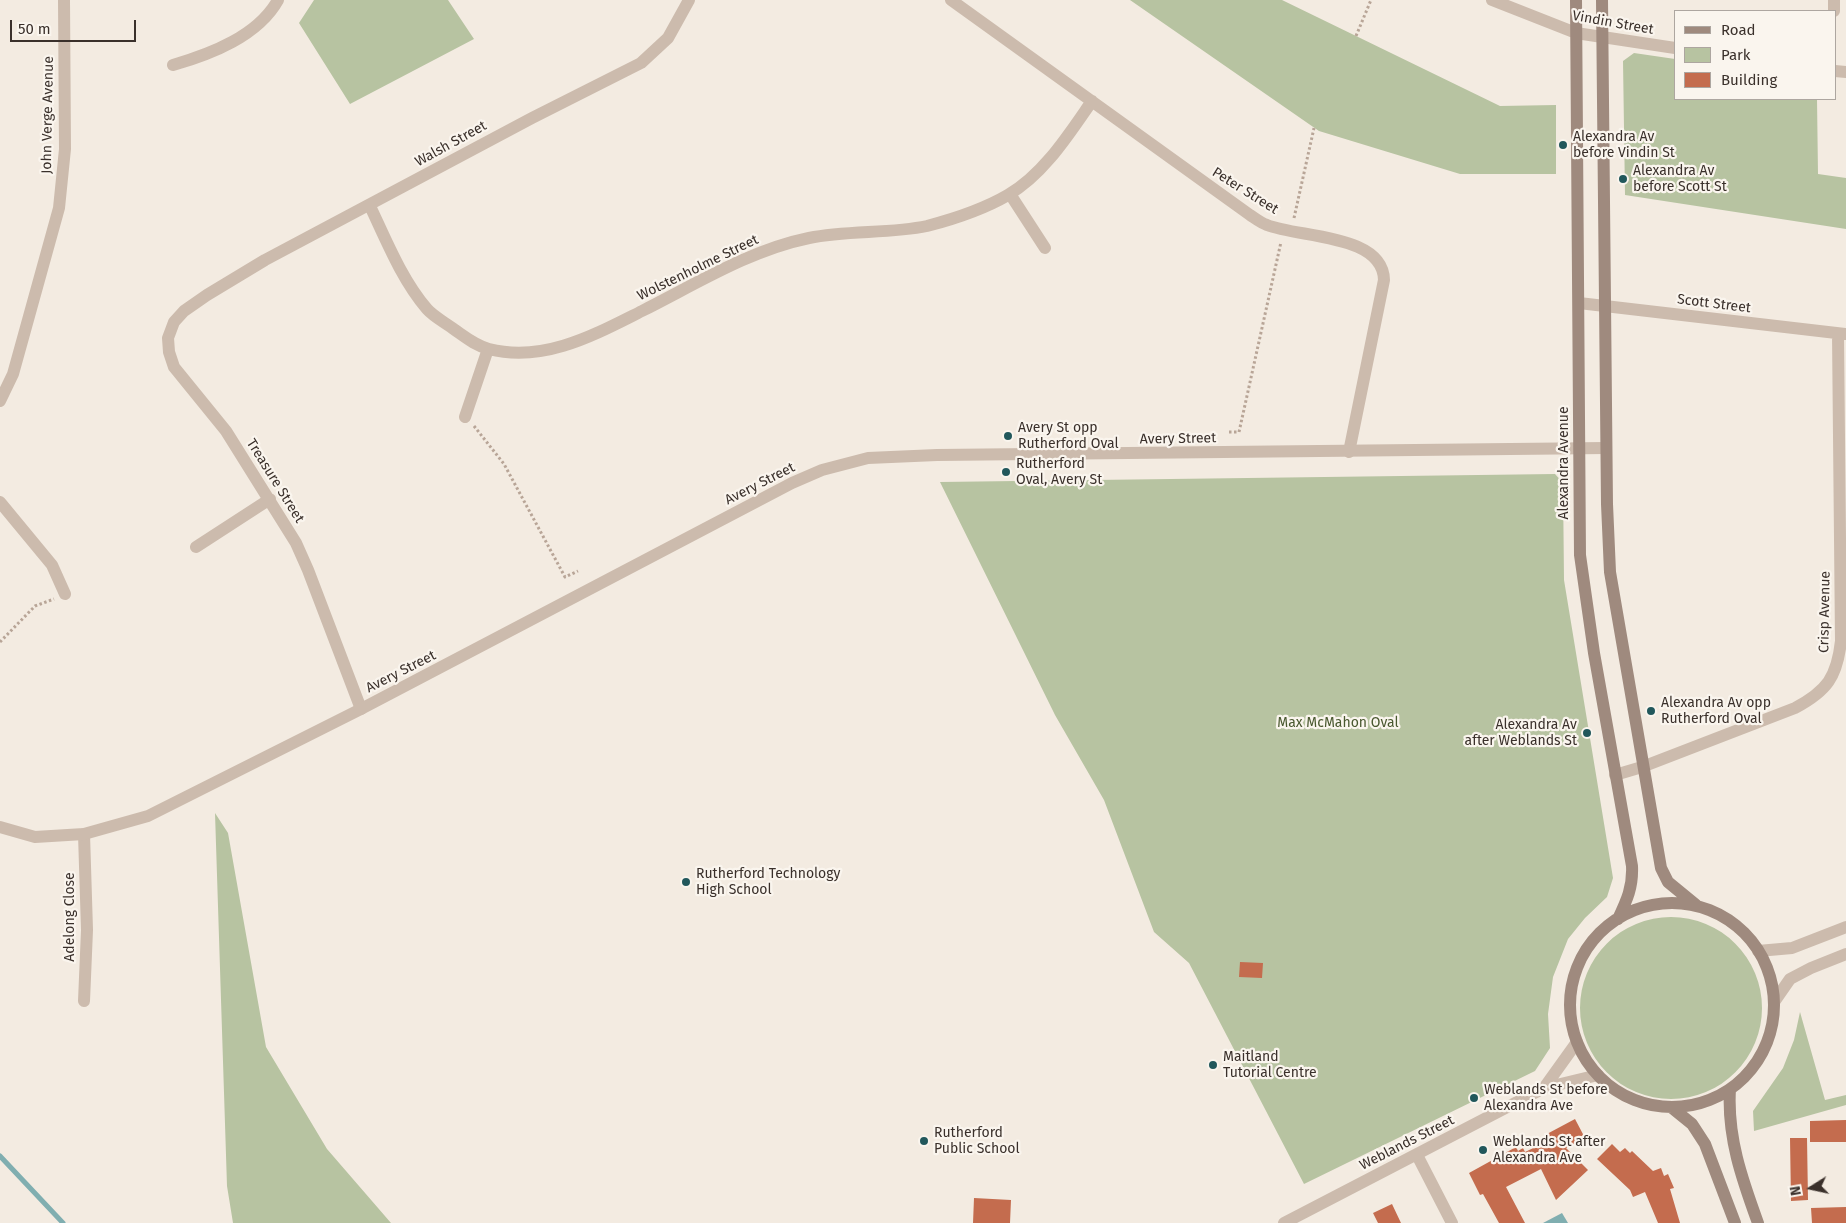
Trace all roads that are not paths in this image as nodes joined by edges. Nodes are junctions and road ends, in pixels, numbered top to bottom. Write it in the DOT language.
graph roads {
  1 [pos="64,0"];
  2 [pos="278,0"];
  3 [pos="689,0"];
  4 [pos="951,0"];
  5 [pos="1492,0"];
  6 [pos="1576,0"];
  7 [pos="1602,0"];
  8 [pos="1576,33"];
  9 [pos="1602,38"];
  10 [pos="1674,48"];
  11 [pos="173,65"];
  12 [pos="1092,101"];
  13 [pos="1010,194"];
  14 [pos="370,206"];
  15 [pos="1045,248"];
  16 [pos="207,294"];
  17 [pos="1579,303"];
  18 [pos="1606,306"];
  19 [pos="1842,334"];
  20 [pos="488,349"];
  21 [pos="0,401"];
  22 [pos="466,417"];
  23 [pos="1606,448"];
  24 [pos="1578,449"];
  25 [pos="1349,452"];
  26 [pos="270,499"];
  27 [pos="0,502"];
  28 [pos="196,547"];
  29 [pos="65,594"];
  30 [pos="361,709"];
  31 [pos="1642,767"];
  32 [pos="1615,775"];
  33 [pos="0,827"];
  34 [pos="84,834"];
  35 [pos="1696,906"];
  36 [pos="1618,918"];
  37 [pos="1846,927"];
  38 [pos="1758,951"];
  39 [pos="1846,954"];
  40 [pos="84,1001"];
  41 [pos="1774,1002"];
  42 [pos="1577,1042"];
  43 [pos="1598,1075"];
  44 [pos="1544,1088"];
  45 [pos="1730,1090"];
  46 [pos="1671,1108"];
  47 [pos="1417,1156"];
  48 [pos="1284,1223"];
  49 [pos="1452,1223"];
  50 [pos="1735,1223"];
  51 [pos="1758,1223"];
  1 -- 21 [label="street, John Verge Avenue"];
  2 -- 11 [label="street"];
  3 -- 14 [label="street, Walsh Street"];
  4 -- 12 [label="street, Peter Street"];
  5 -- 8 [label="street, Vindin Street"];
  6 -- 8 [label="main road, Alexandra Avenue"];
  7 -- 9 [label="main road"];
  8 -- 9 [label="street, Vindin Street"];
  8 -- 17 [label="main road, Alexandra Avenue"];
  9 -- 10 [label="street, Vindin Street"];
  9 -- 18 [label="main road"];
  12 -- 13 [label="street, Wolstenholme Street"];
  12 -- 25 [label="street, Peter Street"];
  13 -- 15 [label="street"];
  13 -- 20 [label="street, Wolstenholme Street"];
  14 -- 16 [label="street, Walsh Street"];
  14 -- 20 [label="street, Wolstenholme Street"];
  16 -- 26 [label="street, Treasure Street"];
  17 -- 18 [label="street, Scott Street"];
  17 -- 24 [label="main road, Alexandra Avenue"];
  18 -- 19 [label="street, Scott Street"];
  18 -- 23 [label="main road"];
  19 -- 31 [label="street, Crisp Avenue"];
  20 -- 22 [label="street"];
  23 -- 24 [label="street, Avery Street"];
  23 -- 31 [label="main road"];
  24 -- 25 [label="street, Avery Street"];
  24 -- 32 [label="main road, Alexandra Avenue"];
  25 -- 30 [label="street, Avery Street"];
  26 -- 28 [label="street"];
  26 -- 30 [label="street, Treasure Street"];
  27 -- 29 [label="street"];
  30 -- 34 [label="street, Avery Street"];
  31 -- 32 [label="street, Crisp Avenue"];
  31 -- 35 [label="main road"];
  32 -- 36 [label="main road, Alexandra Avenue"];
  33 -- 34 [label="street, Avery Street"];
  34 -- 40 [label="street, Adelong Close"];
  35 -- 36 [label="main road"];
  35 -- 38 [label="main road"];
  36 -- 42 [label="main road"];
  37 -- 38 [label="street"];
  38 -- 41 [label="main road"];
  39 -- 41 [label="street"];
  41 -- 45 [label="main road"];
  42 -- 43 [label="main road"];
  42 -- 44 [label="street, Weblands Street"];
  43 -- 44 [label="street, Weblands Street"];
  43 -- 46 [label="main road"];
  44 -- 47 [label="street, Weblands Street"];
  45 -- 46 [label="main road"];
  45 -- 51 [label="main road"];
  46 -- 50 [label="main road"];
  47 -- 48 [label="street, Weblands Street"];
  47 -- 49 [label="street"];
}
